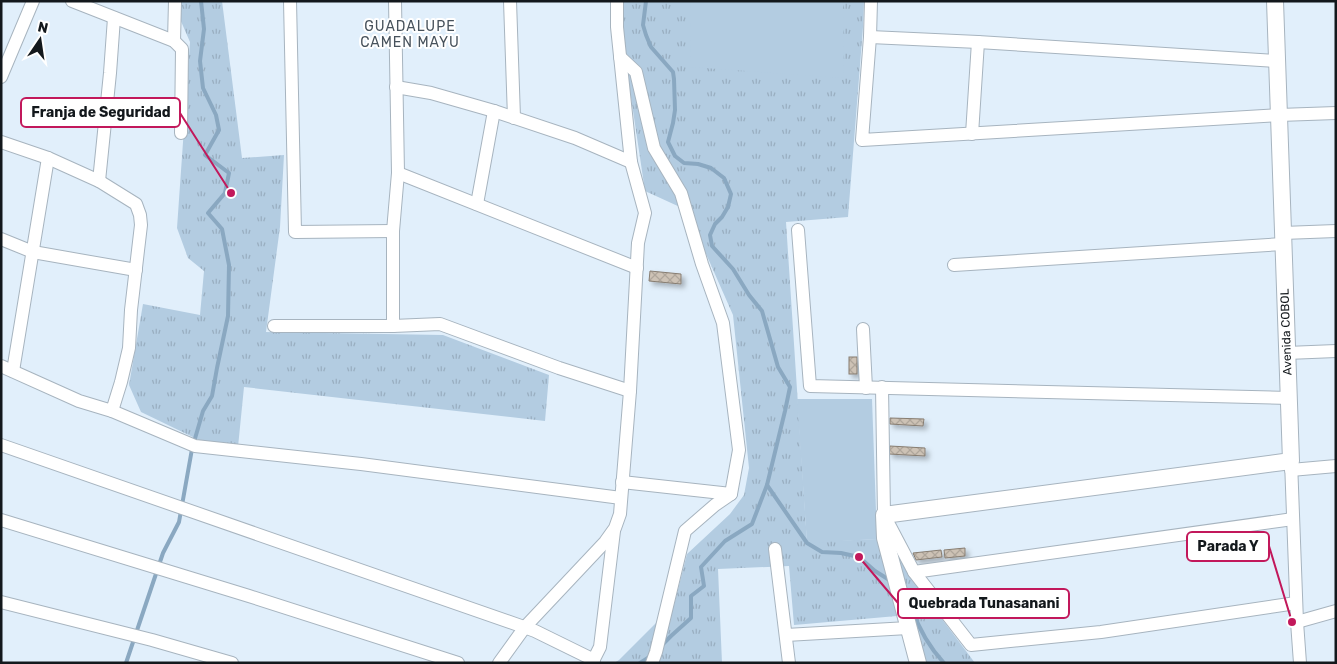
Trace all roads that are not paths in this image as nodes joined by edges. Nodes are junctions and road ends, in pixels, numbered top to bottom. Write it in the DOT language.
graph roads {
  1 [pos="33,1"];
  2 [pos="72,1"];
  3 [pos="175,1"];
  4 [pos="290,1"];
  5 [pos="395,1"];
  6 [pos="510,1"];
  7 [pos="617,1"];
  8 [pos="871,1"];
  9 [pos="1274,1"];
  10 [pos="114,18"];
  11 [pos="870,37"];
  12 [pos="174,41"];
  13 [pos="978,42"];
  14 [pos="620,56"];
  15 [pos="1277,61"];
  16 [pos="1,77"];
  17 [pos="396,87"];
  18 [pos="494,111"];
  19 [pos="1336,113"];
  20 [pos="1278,115"];
  21 [pos="514,118"];
  22 [pos="181,133"];
  23 [pos="972,134"];
  24 [pos="1,142"];
  25 [pos="48,158"];
  26 [pos="631,162"];
  27 [pos="398,173"];
  28 [pos="100,181"];
  29 [pos="477,204"];
  30 [pos="798,230"];
  31 [pos="393,231"];
  32 [pos="1336,231"];
  33 [pos="1283,238"];
  34 [pos="1,239"];
  35 [pos="33,252"];
  36 [pos="954,265"];
  37 [pos="637,268"];
  38 [pos="136,270"];
  39 [pos="274,326"];
  40 [pos="393,326"];
  41 [pos="862,329"];
  42 [pos="1336,351"];
  43 [pos="1287,353"];
  44 [pos="7,368"];
  45 [pos="882,387"];
  46 [pos="866,388"];
  47 [pos="630,391"];
  48 [pos="1289,398"];
  49 [pos="112,412"];
  50 [pos="1,445"];
  51 [pos="1291,465"];
  52 [pos="1336,466"];
  53 [pos="622,482"];
  54 [pos="731,494"];
  55 [pos="621,498"];
  56 [pos="884,515"];
  57 [pos="1293,519"];
  58 [pos="1,520"];
  59 [pos="615,528"];
  60 [pos="775,548"];
  61 [pos="914,572"];
  62 [pos="1,602"];
  63 [pos="1296,602"];
  64 [pos="1336,611"];
  65 [pos="1297,622"];
  66 [pos="524,627"];
  67 [pos="908,628"];
  68 [pos="786,635"];
  69 [pos="593,661"];
  70 [pos="232,663"];
  71 [pos="458,663"];
  72 [pos="499,663"];
  73 [pos="652,663"];
  74 [pos="789,663"];
  75 [pos="918,663"];
  76 [pos="1300,663"];
  1 -- 16 [label="street"];
  2 -- 10 [label="street"];
  3 -- 12 [label="street"];
  4 -- 31 [label="street"];
  5 -- 17 [label="street"];
  6 -- 21 [label="street"];
  7 -- 14 [label="street"];
  8 -- 11 [label="street"];
  9 -- 15 [label="street, Avenida COBOL"];
  10 -- 12 [label="street"];
  10 -- 28 [label="street"];
  11 -- 13 [label="street"];
  11 -- 23 [label="street"];
  12 -- 22 [label="street"];
  13 -- 15 [label="street"];
  13 -- 23 [label="street"];
  14 -- 26 [label="street"];
  14 -- 54 [label="street"];
  15 -- 20 [label="street, Avenida COBOL"];
  17 -- 18 [label="street"];
  17 -- 27 [label="street"];
  18 -- 21 [label="street"];
  18 -- 29 [label="street"];
  19 -- 20 [label="street"];
  20 -- 23 [label="street"];
  20 -- 33 [label="street, Avenida COBOL"];
  21 -- 26 [label="street"];
  24 -- 25 [label="street"];
  25 -- 28 [label="street"];
  25 -- 35 [label="street"];
  26 -- 37 [label="street"];
  27 -- 29 [label="street"];
  27 -- 31 [label="street"];
  28 -- 38 [label="street"];
  29 -- 37 [label="street"];
  30 -- 46 [label="street"];
  31 -- 40 [label="street"];
  32 -- 33 [label="street"];
  33 -- 36 [label="street"];
  33 -- 43 [label="street, Avenida COBOL"];
  34 -- 35 [label="street"];
  35 -- 38 [label="street"];
  35 -- 44 [label="street"];
  37 -- 47 [label="street"];
  38 -- 49 [label="street"];
  39 -- 40 [label="street"];
  40 -- 47 [label="street"];
  41 -- 46 [label="street"];
  42 -- 43 [label="street"];
  43 -- 48 [label="street, Avenida COBOL"];
  44 -- 49 [label="street"];
  45 -- 46 [label="street"];
  45 -- 48 [label="street"];
  45 -- 56 [label="street"];
  47 -- 53 [label="street"];
  48 -- 51 [label="street, Avenida COBOL"];
  49 -- 55 [label="street"];
  50 -- 66 [label="street"];
  51 -- 52 [label="street"];
  51 -- 56 [label="street"];
  51 -- 57 [label="street, Avenida COBOL"];
  53 -- 54 [label="street"];
  53 -- 55 [label="street"];
  54 -- 73 [label="street"];
  55 -- 59 [label="street"];
  56 -- 61 [label="street"];
  56 -- 67 [label="street"];
  57 -- 61 [label="street"];
  57 -- 63 [label="street, Avenida COBOL"];
  58 -- 71 [label="street"];
  59 -- 66 [label="street"];
  59 -- 69 [label="street"];
  60 -- 68 [label="street"];
  61 -- 63 [label="street"];
  62 -- 70 [label="street"];
  63 -- 65 [label="street, Avenida COBOL"];
  64 -- 65 [label="street"];
  65 -- 76 [label="street, Avenida COBOL"];
  66 -- 69 [label="street"];
  66 -- 72 [label="street"];
  67 -- 68 [label="street"];
  67 -- 75 [label="street"];
  68 -- 74 [label="street"];
}
